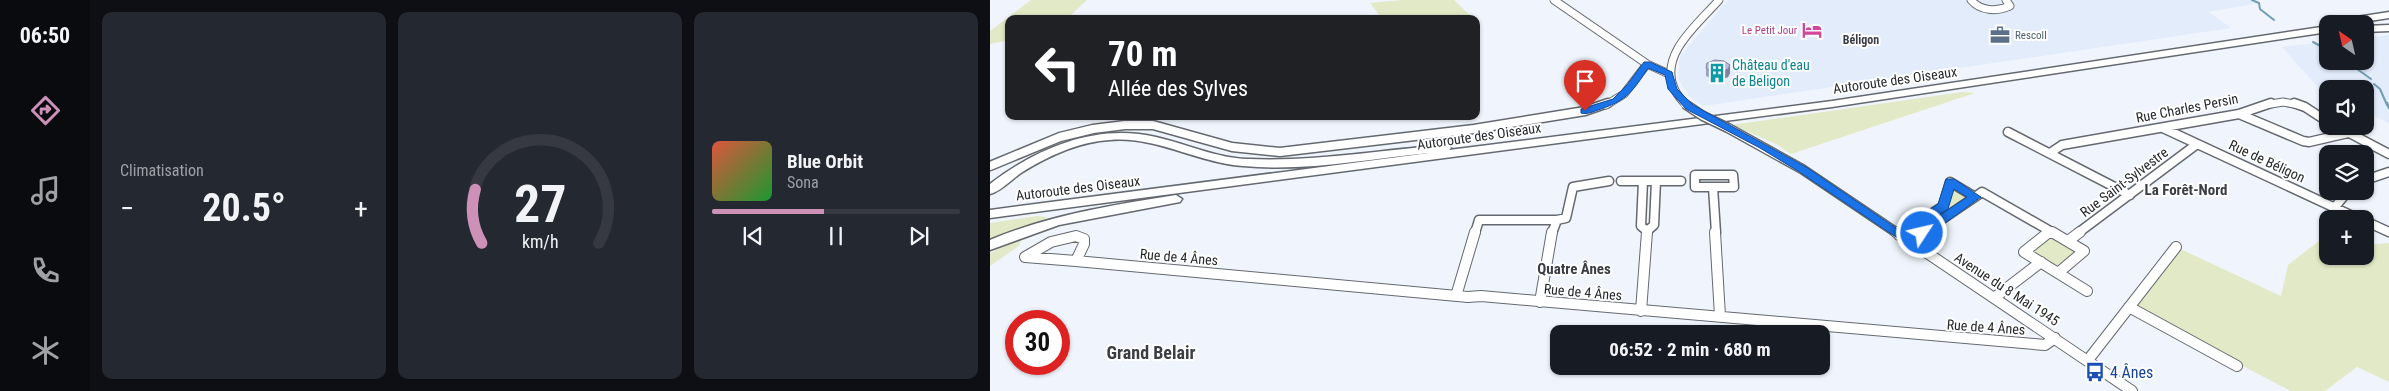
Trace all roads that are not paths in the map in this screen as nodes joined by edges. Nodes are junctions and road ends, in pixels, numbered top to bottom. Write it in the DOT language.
graph roads {
  1 [pos="1554,0"];
  2 [pos="1719,0"];
  3 [pos="1971,0"];
  4 [pos="2008,0"];
  5 [pos="2389,15"];
  6 [pos="2374,17"];
  7 [pos="2389,20"];
  8 [pos="2374,22"];
  9 [pos="2319,25"];
  10 [pos="2374,28"];
  11 [pos="2389,28"];
  12 [pos="2319,32"];
  13 [pos="1647,64"];
  14 [pos="1669,74"];
  15 [pos="2239,114"];
  16 [pos="2319,117"];
  17 [pos="2163,128"];
  18 [pos="2008,132"];
  19 [pos="2340,135"];
  20 [pos="2352,135"];
  21 [pos="2196,144"];
  22 [pos="1465,146"];
  23 [pos="2050,154"];
  24 [pos="2389,154"];
  25 [pos="1412,160"];
  26 [pos="990,166"];
  27 [pos="2389,172"];
  28 [pos="2374,179"];
  29 [pos="1609,181"];
  30 [pos="1621,181"];
  31 [pos="1643,181"];
  32 [pos="1656,181"];
  33 [pos="1681,181"];
  34 [pos="1713,187"];
  35 [pos="990,190"];
  36 [pos="2130,195"];
  37 [pos="1975,197"];
  38 [pos="2341,200"];
  39 [pos="990,207"];
  40 [pos="2335,208"];
  41 [pos="2339,210"];
  42 [pos="990,214"];
  43 [pos="1557,220"];
  44 [pos="2374,225"];
  45 [pos="1647,231"];
  46 [pos="2050,231"];
  47 [pos="2389,232"];
  48 [pos="1899,235"];
  49 [pos="2068,241"];
  50 [pos="1909,242"];
  51 [pos="990,245"];
  52 [pos="2176,247"];
  53 [pos="1076,262"];
  54 [pos="2041,262"];
  55 [pos="2058,273"];
  56 [pos="2087,291"];
  57 [pos="1456,296"];
  58 [pos="1994,298"];
  59 [pos="1540,302"];
  60 [pos="2129,308"];
  61 [pos="1641,311"];
  62 [pos="1720,316"];
  63 [pos="2055,338"];
  64 [pos="2088,360"];
  65 [pos="2237,366"];
  66 [pos="2132,391"];
  1 -- 13 [label="street"];
  2 -- 14 [label="street"];
  3 -- 4 [label="street"];
  5 -- 6 [label="highway, Autoroute des Oiseaux"];
  7 -- 8 [label="highway"];
  9 -- 22 [label="highway, Autoroute des Oiseaux"];
  10 -- 11 [label="highway"];
  12 -- 25 [label="highway, Autoroute des Oiseaux"];
  13 -- 14 [label="street"];
  13 -- 26 [label="street"];
  14 -- 48 [label="street, Avenue du 8 Mai 1945, bridge"];
  15 -- 16 [label="street, Rue Charles Persin"];
  15 -- 17 [label="street, Rue Charles Persin"];
  15 -- 19 [label="street"];
  17 -- 21 [label="street, Rue de Béligon"];
  17 -- 23 [label="street, Rue Charles Persin"];
  18 -- 23 [label="street"];
  20 -- 24 [label="street"];
  21 -- 36 [label="street, Rue Saint-Sylvestre"];
  21 -- 40 [label="street, Rue de Béligon"];
  22 -- 35 [label="highway"];
  22 -- 39 [label="highway, Autoroute des Oiseaux"];
  23 -- 36 [label="street"];
  25 -- 42 [label="highway, Autoroute des Oiseaux"];
  25 -- 51 [label="highway"];
  27 -- 28 [label="street"];
  29 -- 43 [label="street"];
  30 -- 31 [label="street"];
  31 -- 32 [label="street"];
  31 -- 45 [label="street"];
  32 -- 33 [label="street"];
  32 -- 45 [label="street"];
  34 -- 62 [label="street"];
  36 -- 49 [label="street, Rue Saint-Sylvestre"];
  37 -- 46 [label="street"];
  37 -- 48 [label="street"];
  37 -- 50 [label="street"];
  38 -- 40 [label="street"];
  40 -- 41 [label="street, Rue de Béligon"];
  43 -- 57 [label="street"];
  43 -- 59 [label="street"];
  44 -- 47 [label="street"];
  45 -- 61 [label="street"];
  46 -- 49 [label="street"];
  46 -- 54 [label="street"];
  48 -- 50 [label="street, Avenue du 8 Mai 1945"];
  49 -- 55 [label="street"];
  50 -- 58 [label="street, Avenue du 8 Mai 1945"];
  52 -- 60 [label="street"];
  53 -- 53 [label="street, Rue de 4 Ânes"];
  53 -- 57 [label="street, Rue de 4 Ânes"];
  54 -- 55 [label="street"];
  54 -- 58 [label="street"];
  55 -- 56 [label="street"];
  57 -- 59 [label="street, Rue de 4 Ânes"];
  58 -- 63 [label="street, Avenue du 8 Mai 1945"];
  59 -- 61 [label="street, Rue de 4 Ânes"];
  60 -- 64 [label="street"];
  60 -- 65 [label="street"];
  61 -- 62 [label="street, Rue de 4 Ânes"];
  62 -- 63 [label="street, Rue de 4 Ânes"];
  63 -- 64 [label="street, Avenue du 8 Mai 1945"];
  64 -- 66 [label="street, Avenue du 8 Mai 1945"];
}
